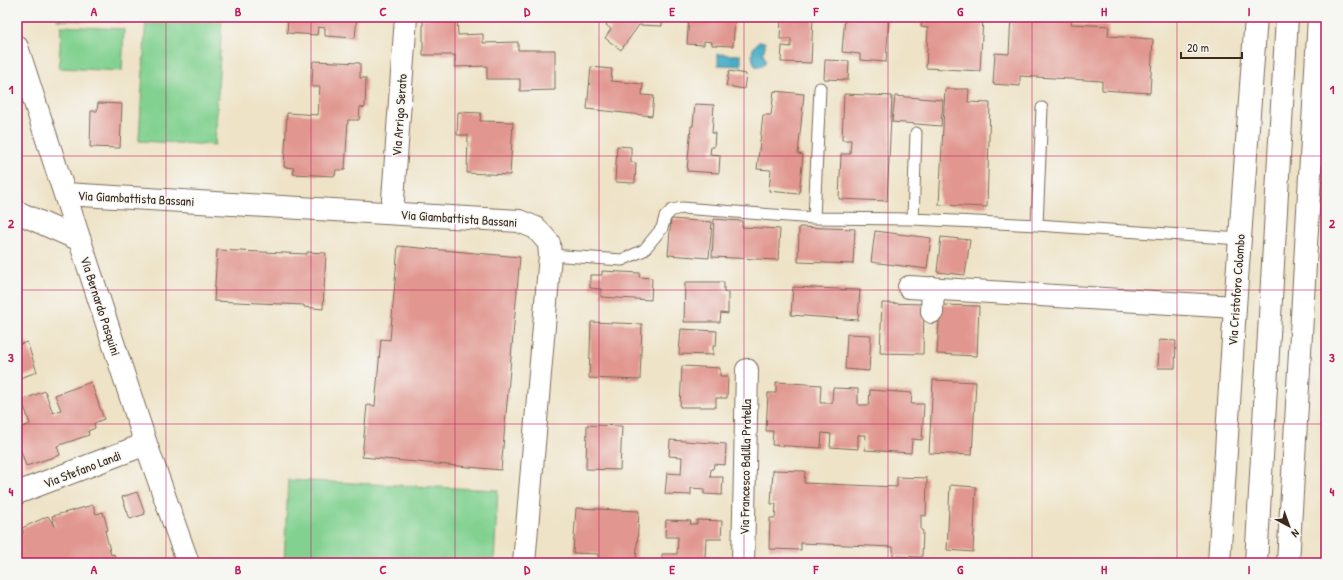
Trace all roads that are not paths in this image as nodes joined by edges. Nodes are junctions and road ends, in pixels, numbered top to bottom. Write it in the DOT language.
graph roads {
  1 [pos="406,17"];
  2 [pos="1256,17"];
  3 [pos="1287,17"];
  4 [pos="1319,17"];
  5 [pos="17,48"];
  6 [pos="820,88"];
  7 [pos="1042,108"];
  8 [pos="916,133"];
  9 [pos="65,194"];
  10 [pos="17,212"];
  11 [pos="392,213"];
  12 [pos="814,218"];
  13 [pos="913,219"];
  14 [pos="1037,225"];
  15 [pos="1240,239"];
  16 [pos="80,240"];
  17 [pos="550,256"];
  18 [pos="909,287"];
  19 [pos="933,288"];
  20 [pos="1235,307"];
  21 [pos="932,312"];
  22 [pos="747,370"];
  23 [pos="146,444"];
  24 [pos="17,493"];
  25 [pos="188,563"];
  26 [pos="524,563"];
  27 [pos="743,563"];
  28 [pos="1219,563"];
  29 [pos="1256,563"];
  30 [pos="1288,563"];
  1 -- 11 [label="street, Via Arrigo Serato"];
  2 -- 15 [label="street, Via Cristoforo Colombo"];
  3 -- 29 [label="street"];
  4 -- 30 [label="street"];
  5 -- 9 [label="street, Via Bernardo Pasquini"];
  6 -- 12 [label="lane"];
  7 -- 14 [label="lane"];
  8 -- 13 [label="lane"];
  9 -- 11 [label="street, Via Giambattista Bassani"];
  9 -- 16 [label="street, Via Bernardo Pasquini"];
  10 -- 16 [label="street"];
  11 -- 17 [label="street, Via Giambattista Bassani"];
  12 -- 13 [label="lane"];
  12 -- 17 [label="lane"];
  13 -- 14 [label="lane"];
  14 -- 15 [label="lane"];
  15 -- 20 [label="street, Via Cristoforo Colombo"];
  16 -- 23 [label="street, Via Bernardo Pasquini"];
  17 -- 26 [label="street, Via Giambattista Bassani"];
  18 -- 19 [label="street"];
  19 -- 20 [label="street"];
  19 -- 21 [label="street"];
  20 -- 28 [label="street, Via Cristoforo Colombo"];
  22 -- 27 [label="street, Via Francesco Balilla Pratella"];
  23 -- 24 [label="street, Via Stefano Landi"];
  23 -- 25 [label="street, Via Bernardo Pasquini"];
}
